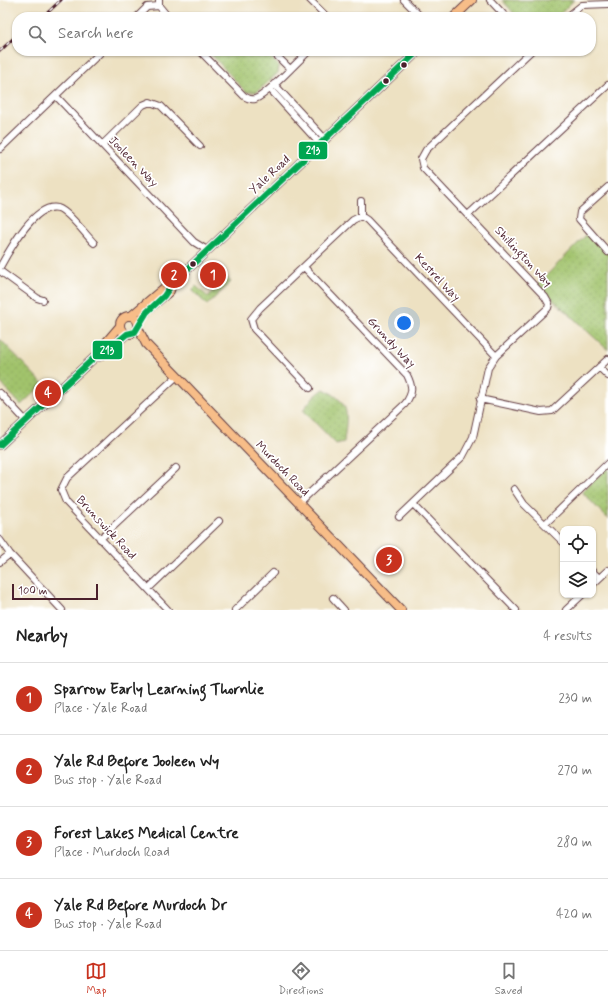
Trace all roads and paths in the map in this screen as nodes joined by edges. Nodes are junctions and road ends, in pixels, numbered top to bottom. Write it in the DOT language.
graph roads {
  1 [pos="310,0"];
  2 [pos="404,0"];
  3 [pos="472,0"];
  4 [pos="490,0"];
  5 [pos="159,3"];
  6 [pos="608,4"];
  7 [pos="143,12"];
  8 [pos="165,12"];
  9 [pos="322,12"];
  10 [pos="416,12"];
  11 [pos="459,12"];
  12 [pos="501,12"];
  13 [pos="573,12"];
  14 [pos="97,56"];
  15 [pos="205,56"];
  16 [pos="277,56"];
  17 [pos="304,56"];
  18 [pos="413,56"];
  19 [pos="526,56"];
  20 [pos="290,69"];
  21 [pos="608,85"];
  22 [pos="272,87"];
  23 [pos="56,96"];
  24 [pos="323,141"];
  25 [pos="102,145"];
  26 [pos="200,146"];
  27 [pos="0,149"];
  28 [pos="608,187"];
  29 [pos="53,200"];
  30 [pos="361,201"];
  31 [pos="53,208"];
  32 [pos="468,215"];
  33 [pos="361,216"];
  34 [pos="94,243"];
  35 [pos="608,252"];
  36 [pos="204,253"];
  37 [pos="0,267"];
  38 [pos="304,267"];
  39 [pos="0,271"];
  40 [pos="172,284"];
  41 [pos="43,300"];
  42 [pos="131,316"];
  43 [pos="120,326"];
  44 [pos="134,330"];
  45 [pos="496,356"];
  46 [pos="95,357"];
  47 [pos="608,359"];
  48 [pos="599,367"];
  49 [pos="177,376"];
  50 [pos="608,376"];
  51 [pos="310,388"];
  52 [pos="0,393"];
  53 [pos="480,399"];
  54 [pos="26,420"];
  55 [pos="0,445"];
  56 [pos="608,463"];
  57 [pos="176,468"];
  58 [pos="514,489"];
  59 [pos="299,504"];
  60 [pos="414,504"];
  61 [pos="399,517"];
  62 [pos="219,521"];
  63 [pos="545,524"];
  64 [pos="100,539"];
  65 [pos="560,539"];
  66 [pos="0,540"];
  67 [pos="10,554"];
  68 [pos="0,562"];
  69 [pos="608,570"];
  70 [pos="273,573"];
  71 [pos="596,575"];
  72 [pos="599,578"];
  73 [pos="596,581"];
  74 [pos="148,589"];
  75 [pos="333,598"];
  76 [pos="579,598"];
  77 [pos="61,610"];
  78 [pos="168,610"];
  79 [pos="235,610"];
  80 [pos="344,610"];
  81 [pos="401,610"];
  82 [pos="516,610"];
  83 [pos="566,610"];
  1 -- 9 [label="street"];
  2 -- 10 [label="street"];
  3 -- 11 [label="main road"];
  4 -- 12 [label="street"];
  5 -- 7 [label="street"];
  5 -- 8 [label="street"];
  6 -- 13 [label="street"];
  14 -- 23 [label="street"];
  15 -- 22 [label="street"];
  16 -- 20 [label="street"];
  17 -- 20 [label="street"];
  18 -- 24 [label="main road, Yale Road"];
  19 -- 32 [label="street, Shillington Way"];
  20 -- 22 [label="street"];
  21 -- 32 [label="street"];
  22 -- 24 [label="street"];
  23 -- 25 [label="street, Jooleen Way"];
  23 -- 27 [label="street"];
  24 -- 36 [label="main road, Yale Road"];
  25 -- 26 [label="street"];
  25 -- 36 [label="street, Jooleen Way"];
  28 -- 35 [label="street"];
  29 -- 31 [label="street"];
  30 -- 33 [label="street"];
  31 -- 34 [label="street"];
  31 -- 37 [label="street"];
  32 -- 45 [label="street, Shillington Way"];
  33 -- 38 [label="street"];
  33 -- 45 [label="street, Kestrel Way"];
  36 -- 40 [label="main road, Yale Road"];
  38 -- 51 [label="street"];
  38 -- 59 [label="street, Grundy Way"];
  39 -- 41 [label="street"];
  40 -- 42 [label="main road, Yale Road"];
  40 -- 44 [label="main road, Yale Road"];
  42 -- 43 [label="main road"];
  42 -- 44 [label="main road"];
  43 -- 44 [label="main road"];
  43 -- 46 [label="main road, Yale Road"];
  44 -- 46 [label="main road, Yale Road"];
  44 -- 49 [label="main road, Murdoch Road"];
  45 -- 53 [label="street, Shillington Way"];
  46 -- 54 [label="main road, Yale Road"];
  47 -- 48 [label="street"];
  48 -- 50 [label="street"];
  48 -- 53 [label="street"];
  49 -- 59 [label="main road, Murdoch Road"];
  49 -- 64 [label="street, Brunswick Road"];
  52 -- 54 [label="street"];
  53 -- 60 [label="street, Shillington Way"];
  54 -- 55 [label="main road, Yale Road"];
  56 -- 63 [label="street"];
  57 -- 64 [label="street"];
  58 -- 63 [label="street"];
  59 -- 81 [label="main road, Murdoch Road"];
  60 -- 61 [label="street, Shillington Way"];
  60 -- 82 [label="street"];
  62 -- 74 [label="street"];
  63 -- 65 [label="street"];
  64 -- 74 [label="street, Brunswick Road"];
  66 -- 67 [label="street"];
  67 -- 68 [label="street"];
  67 -- 77 [label="street"];
  69 -- 72 [label="street"];
  70 -- 79 [label="street"];
  71 -- 72 [label="street"];
  72 -- 73 [label="street"];
  74 -- 78 [label="street, Brunswick Road"];
  75 -- 80 [label="street"];
  76 -- 83 [label="street"];
}
